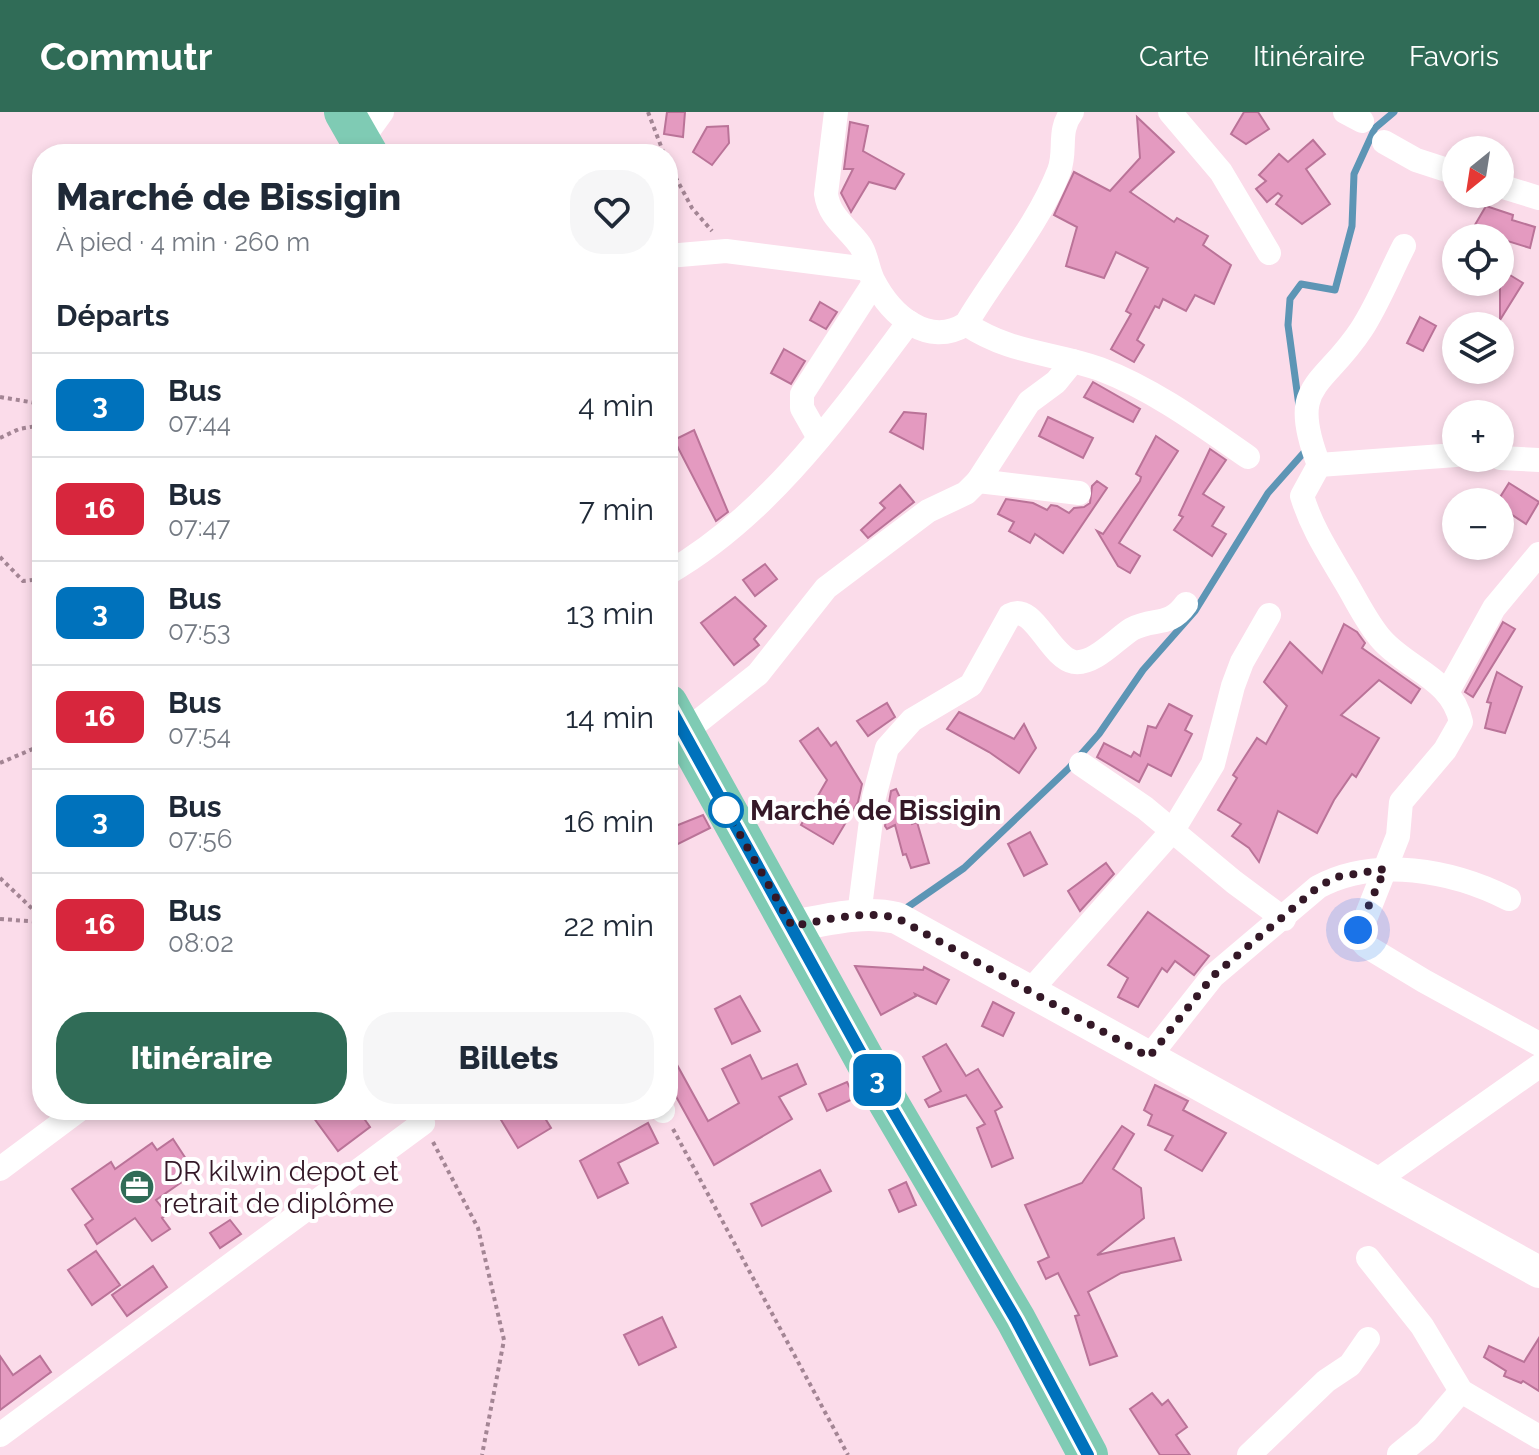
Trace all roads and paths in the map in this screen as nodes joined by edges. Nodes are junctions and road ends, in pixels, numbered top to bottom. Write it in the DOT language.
graph roads {
  1 [pos="648,112"];
  2 [pos="836,112"];
  3 [pos="1072,112"];
  4 [pos="1170,112"];
  5 [pos="1384,142"];
  6 [pos="660,144"];
  7 [pos="1442,168"];
  8 [pos="678,182"];
  9 [pos="1514,190"];
  10 [pos="1539,198"];
  11 [pos="1404,246"];
  12 [pos="726,251"];
  13 [pos="1269,253"];
  14 [pos="678,255"];
  15 [pos="871,276"];
  16 [pos="909,322"];
  17 [pos="966,324"];
  18 [pos="1073,361"];
  19 [pos="0,397"];
  20 [pos="32,402"];
  21 [pos="32,427"];
  22 [pos="0,438"];
  23 [pos="819,438"];
  24 [pos="1442,456"];
  25 [pos="1248,457"];
  26 [pos="1514,459"];
  27 [pos="1539,460"];
  28 [pos="1319,465"];
  29 [pos="978,481"];
  30 [pos="1079,493"];
  31 [pos="1539,554"];
  32 [pos="0,557"];
  33 [pos="678,567"];
  34 [pos="32,580"];
  35 [pos="1186,604"];
  36 [pos="1269,615"];
  37 [pos="1448,691"];
  38 [pos="678,717"];
  39 [pos="678,722"];
  40 [pos="32,749"];
  41 [pos="0,763"];
  42 [pos="1081,764"];
  43 [pos="1173,830"];
  44 [pos="1385,869"];
  45 [pos="0,878"];
  46 [pos="1509,899"];
  47 [pos="32,910"];
  48 [pos="859,915"];
  49 [pos="0,919"];
  50 [pos="1284,919"];
  51 [pos="32,920"];
  52 [pos="792,926"];
  53 [pos="1031,990"];
  54 [pos="1539,1044"];
  55 [pos="1149,1057"];
  56 [pos="1539,1066"];
  57 [pos="66,1120"];
  58 [pos="416,1120"];
  59 [pos="423,1120"];
  60 [pos="668,1120"];
  61 [pos="0,1169"];
  62 [pos="1376,1181"];
  63 [pos="1368,1258"];
  64 [pos="1539,1272"];
  65 [pos="1368,1339"];
  66 [pos="1461,1391"];
  67 [pos="0,1435"];
  68 [pos="1539,1437"];
  69 [pos="1399,1454"];
  70 [pos="482,1455"];
  71 [pos="848,1455"];
  72 [pos="1088,1455"];
  73 [pos="1249,1455"];
  1 -- 6 [label="path"];
  2 -- 15 [label="street"];
  3 -- 17 [label="street"];
  4 -- 13 [label="street"];
  5 -- 7 [label="street"];
  8 -- 12 [label="path"];
  9 -- 10 [label="street"];
  11 -- 28 [label="street"];
  12 -- 14 [label="street"];
  12 -- 15 [label="street"];
  15 -- 16 [label="street"];
  15 -- 23 [label="street"];
  16 -- 17 [label="street"];
  16 -- 23 [label="street"];
  17 -- 18 [label="street"];
  18 -- 25 [label="street"];
  18 -- 29 [label="street"];
  19 -- 20 [label="path"];
  21 -- 22 [label="path"];
  23 -- 33 [label="street"];
  24 -- 28 [label="street"];
  26 -- 27 [label="street"];
  28 -- 37 [label="street"];
  29 -- 30 [label="street"];
  29 -- 38 [label="street"];
  31 -- 37 [label="street"];
  32 -- 34 [label="path"];
  35 -- 48 [label="street"];
  36 -- 43 [label="street"];
  37 -- 44 [label="street"];
  39 -- 52 [label="main road"];
  40 -- 41 [label="path"];
  42 -- 43 [label="street"];
  43 -- 50 [label="street"];
  43 -- 53 [label="street"];
  44 -- 46 [label="street"];
  44 -- 50 [label="street"];
  44 -- 54 [label="street"];
  45 -- 47 [label="path"];
  48 -- 52 [label="street"];
  48 -- 53 [label="street"];
  49 -- 51 [label="path"];
  50 -- 55 [label="street"];
  52 -- 72 [label="main road"];
  53 -- 55 [label="street"];
  55 -- 62 [label="street"];
  56 -- 62 [label="street"];
  57 -- 61 [label="street"];
  58 -- 67 [label="street"];
  59 -- 70 [label="path"];
  60 -- 71 [label="path"];
  62 -- 64 [label="street"];
  63 -- 66 [label="street"];
  65 -- 73 [label="street"];
  66 -- 68 [label="street"];
  66 -- 69 [label="street"];
}
